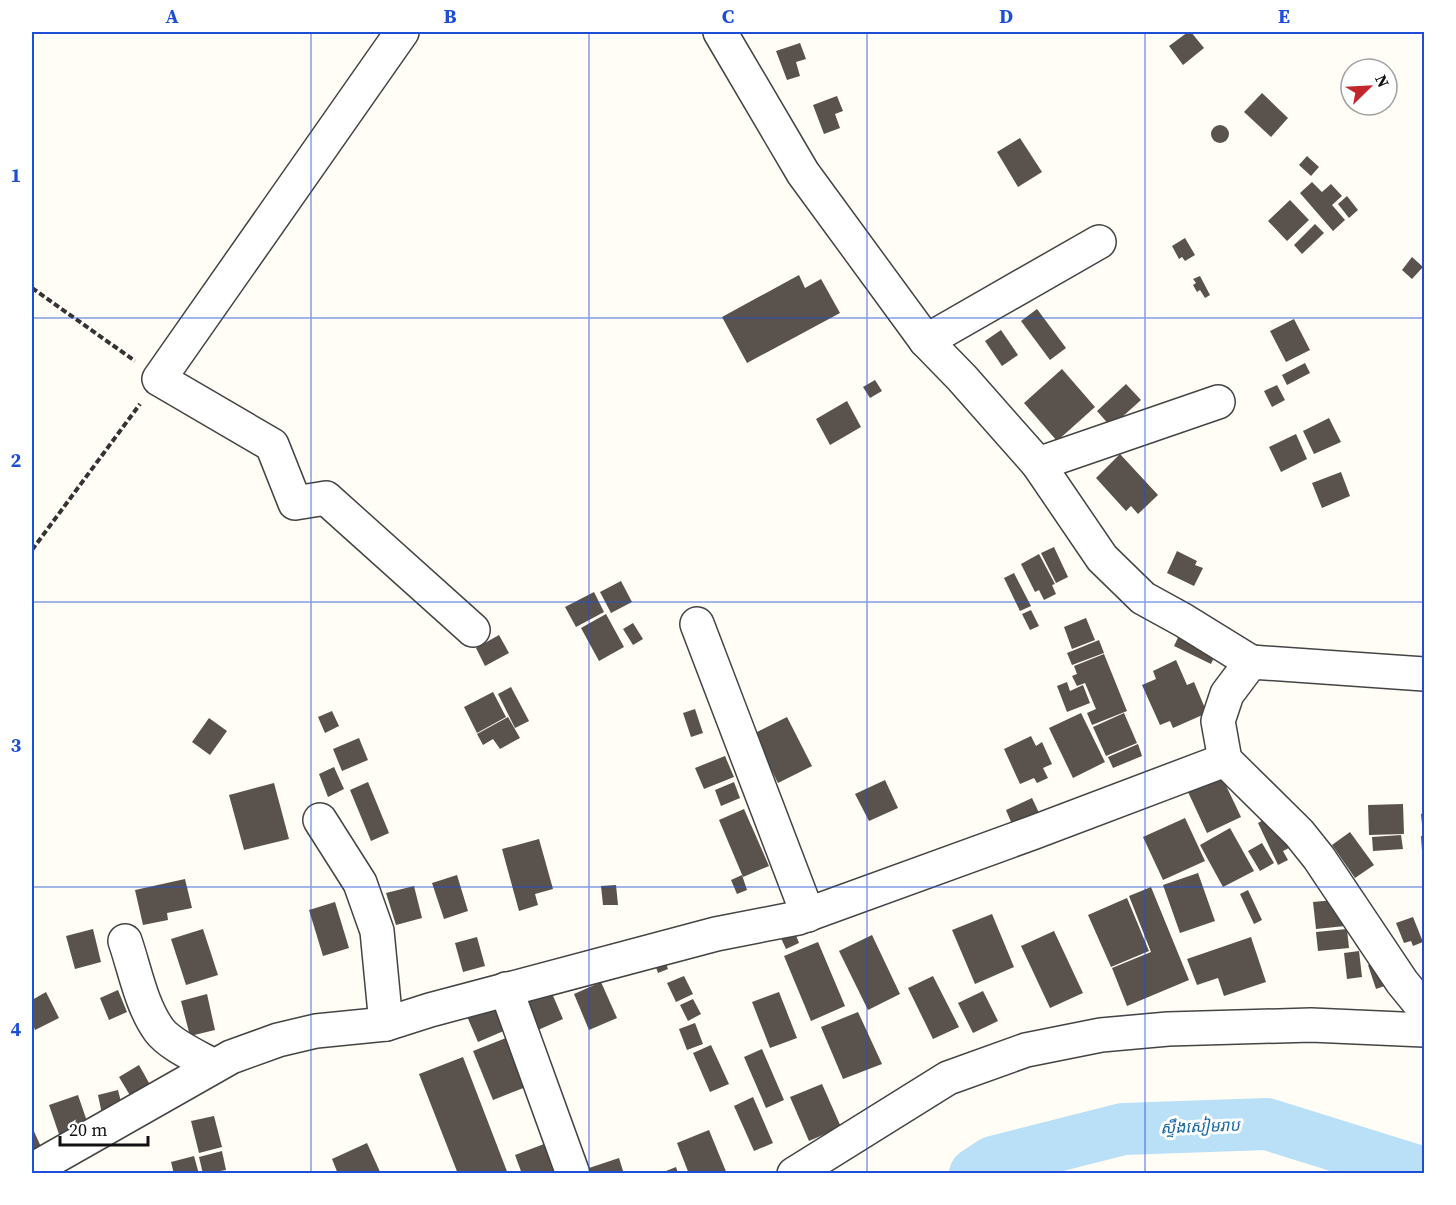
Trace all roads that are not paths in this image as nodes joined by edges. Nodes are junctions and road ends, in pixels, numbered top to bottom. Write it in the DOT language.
graph roads {
  1 [pos="402,32"];
  2 [pos="720,32"];
  3 [pos="1099,242"];
  4 [pos="926,341"];
  5 [pos="1218,402"];
  6 [pos="1038,464"];
  7 [pos="697,624"];
  8 [pos="473,630"];
  9 [pos="1251,662"];
  10 [pos="1425,674"];
  11 [pos="1226,760"];
  12 [pos="320,820"];
  13 [pos="808,915"];
  14 [pos="125,941"];
  15 [pos="506,989"];
  16 [pos="1425,1009"];
  17 [pos="386,1024"];
  18 [pos="1425,1030"];
  19 [pos="214,1066"];
  20 [pos="32,1170"];
  21 [pos="573,1173"];
  22 [pos="794,1173"];
  1 -- 8 [label="street"];
  2 -- 4 [label="street"];
  3 -- 4 [label="street"];
  4 -- 6 [label="street"];
  5 -- 6 [label="street"];
  6 -- 9 [label="street"];
  7 -- 13 [label="street"];
  9 -- 10 [label="street"];
  9 -- 11 [label="street"];
  11 -- 13 [label="street"];
  11 -- 16 [label="street"];
  12 -- 17 [label="street"];
  13 -- 15 [label="street"];
  14 -- 19 [label="street"];
  15 -- 17 [label="street"];
  15 -- 21 [label="street"];
  17 -- 19 [label="street"];
  18 -- 22 [label="street"];
  19 -- 20 [label="street"];
}
